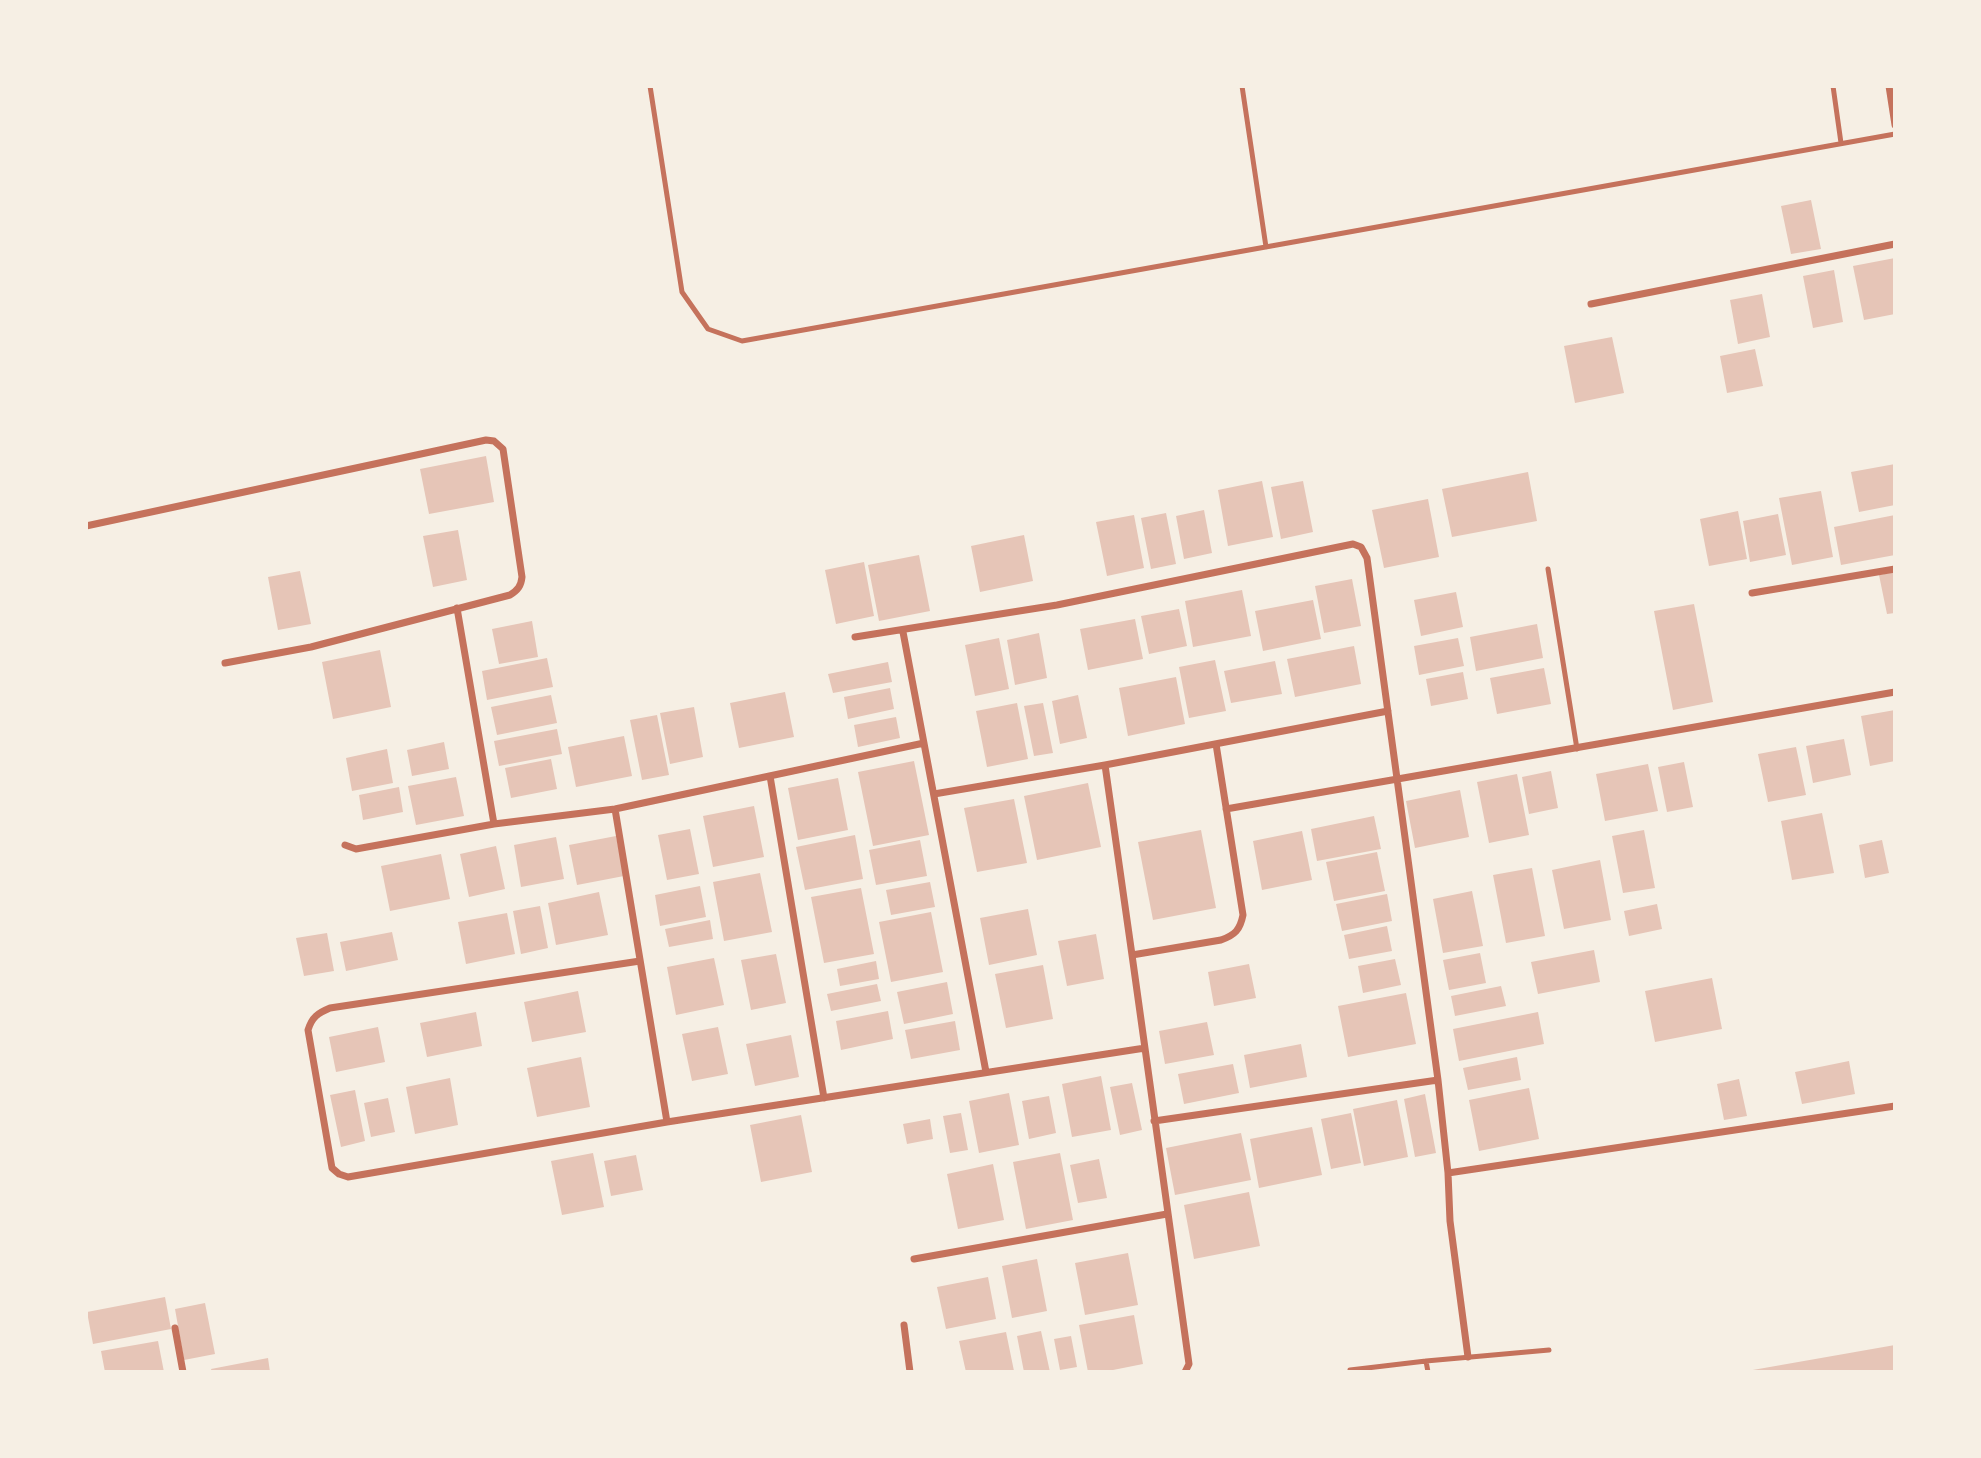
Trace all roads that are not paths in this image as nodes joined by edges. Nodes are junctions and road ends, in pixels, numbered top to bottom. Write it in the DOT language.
graph roads {
  1 [pos="650,86"];
  2 [pos="1242,86"];
  3 [pos="1833,86"];
  4 [pos="1889,86"];
  5 [pos="1895,125"];
  6 [pos="1895,134"];
  7 [pos="1841,143"];
  8 [pos="1895,244"];
  9 [pos="1266,247"];
  10 [pos="1591,304"];
  11 [pos="86,526"];
  12 [pos="1548,569"];
  13 [pos="1895,569"];
  14 [pos="1752,593"];
  15 [pos="457,608"];
  16 [pos="903,632"];
  17 [pos="855,638"];
  18 [pos="225,663"];
  19 [pos="1895,692"];
  20 [pos="1388,712"];
  21 [pos="924,743"];
  22 [pos="1216,744"];
  23 [pos="1577,750"];
  24 [pos="1105,765"];
  25 [pos="770,776"];
  26 [pos="1396,779"];
  27 [pos="934,794"];
  28 [pos="615,809"];
  29 [pos="1226,809"];
  30 [pos="494,824"];
  31 [pos="345,845"];
  32 [pos="1132,955"];
  33 [pos="640,961"];
  34 [pos="1145,1048"];
  35 [pos="986,1072"];
  36 [pos="1438,1080"];
  37 [pos="824,1098"];
  38 [pos="1895,1106"];
  39 [pos="1154,1121"];
  40 [pos="667,1122"];
  41 [pos="1448,1173"];
  42 [pos="1167,1214"];
  43 [pos="914,1259"];
  44 [pos="904,1325"];
  45 [pos="175,1328"];
  46 [pos="1549,1350"];
  47 [pos="1468,1357"];
  48 [pos="1426,1361"];
  49 [pos="1350,1370"];
  50 [pos="183,1372"];
  51 [pos="910,1372"];
  52 [pos="1185,1372"];
  53 [pos="1428,1372"];
  1 -- 9 [label="lane"];
  2 -- 9 [label="lane"];
  3 -- 7 [label="lane"];
  4 -- 5 [label="street"];
  6 -- 7 [label="lane"];
  7 -- 9 [label="lane"];
  8 -- 10 [label="street"];
  11 -- 15 [label="street"];
  12 -- 23 [label="lane"];
  13 -- 14 [label="street"];
  15 -- 18 [label="street"];
  15 -- 30 [label="street"];
  16 -- 17 [label="street"];
  16 -- 20 [label="street"];
  16 -- 21 [label="street"];
  19 -- 23 [label="street"];
  20 -- 22 [label="street"];
  20 -- 26 [label="street"];
  21 -- 25 [label="street"];
  21 -- 27 [label="street"];
  22 -- 24 [label="street"];
  22 -- 29 [label="street"];
  23 -- 26 [label="street"];
  24 -- 27 [label="street"];
  24 -- 32 [label="street"];
  25 -- 28 [label="street"];
  25 -- 37 [label="street"];
  26 -- 29 [label="street"];
  26 -- 36 [label="street"];
  27 -- 35 [label="street"];
  28 -- 30 [label="street"];
  28 -- 33 [label="street"];
  29 -- 32 [label="street"];
  30 -- 31 [label="street"];
  32 -- 34 [label="street"];
  33 -- 40 [label="street"];
  33 -- 40 [label="street"];
  34 -- 35 [label="street"];
  34 -- 39 [label="street"];
  35 -- 37 [label="street"];
  36 -- 39 [label="street"];
  36 -- 41 [label="street"];
  37 -- 40 [label="street"];
  38 -- 41 [label="street"];
  39 -- 42 [label="street"];
  41 -- 47 [label="street"];
  42 -- 43 [label="street"];
  42 -- 52 [label="street"];
  44 -- 51 [label="street"];
  45 -- 50 [label="street"];
  46 -- 47 [label="lane"];
  47 -- 48 [label="lane"];
  48 -- 49 [label="lane"];
  48 -- 53 [label="lane"];
}
